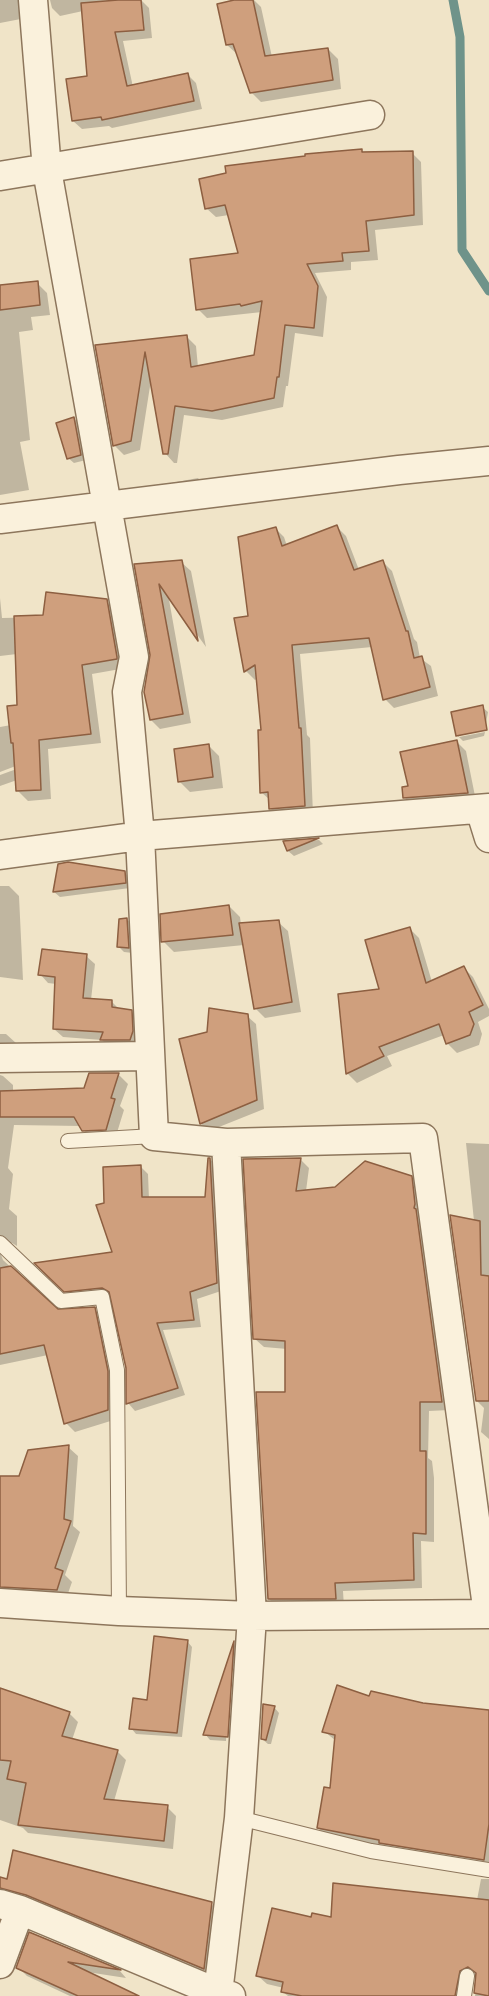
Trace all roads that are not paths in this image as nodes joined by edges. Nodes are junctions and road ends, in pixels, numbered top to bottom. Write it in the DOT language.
graph roads {
  1 [pos="33,0"];
  2 [pos="370,115"];
  3 [pos="46,170"];
  4 [pos="0,176"];
  5 [pos="489,462"];
  6 [pos="108,506"];
  7 [pos="0,519"];
  8 [pos="484,809"];
  9 [pos="140,836"];
  10 [pos="489,838"];
  11 [pos="0,855"];
  12 [pos="150,1056"];
  13 [pos="0,1058"];
  14 [pos="154,1136"];
  15 [pos="68,1141"];
  16 [pos="225,1143"];
  17 [pos="0,1243"];
  18 [pos="477,1449"];
  19 [pos="0,1603"];
  20 [pos="119,1611"];
  21 [pos="489,1614"];
  22 [pos="252,1616"];
  23 [pos="240,1818"];
  24 [pos="489,1870"];
  25 [pos="10,1907"];
  26 [pos="0,1964"];
  27 [pos="467,1976"];
  28 [pos="225,1994"];
  29 [pos="464,1996"];
  1 -- 3 [label="street"];
  2 -- 3 [label="street"];
  3 -- 4 [label="street"];
  3 -- 6 [label="street"];
  5 -- 6 [label="street"];
  6 -- 7 [label="street"];
  6 -- 9 [label="street"];
  8 -- 9 [label="street"];
  8 -- 10 [label="street"];
  9 -- 11 [label="street"];
  9 -- 12 [label="street"];
  12 -- 13 [label="street"];
  12 -- 14 [label="street"];
  14 -- 15 [label="lane"];
  14 -- 16 [label="street"];
  16 -- 18 [label="street"];
  16 -- 22 [label="street"];
  17 -- 20 [label="lane"];
  18 -- 21 [label="street"];
  19 -- 20 [label="street"];
  20 -- 22 [label="street"];
  21 -- 22 [label="street"];
  22 -- 23 [label="street"];
  23 -- 24 [label="lane"];
  23 -- 28 [label="street"];
  25 -- 26 [label="street"];
  25 -- 28 [label="street"];
  27 -- 29 [label="lane"];
}
